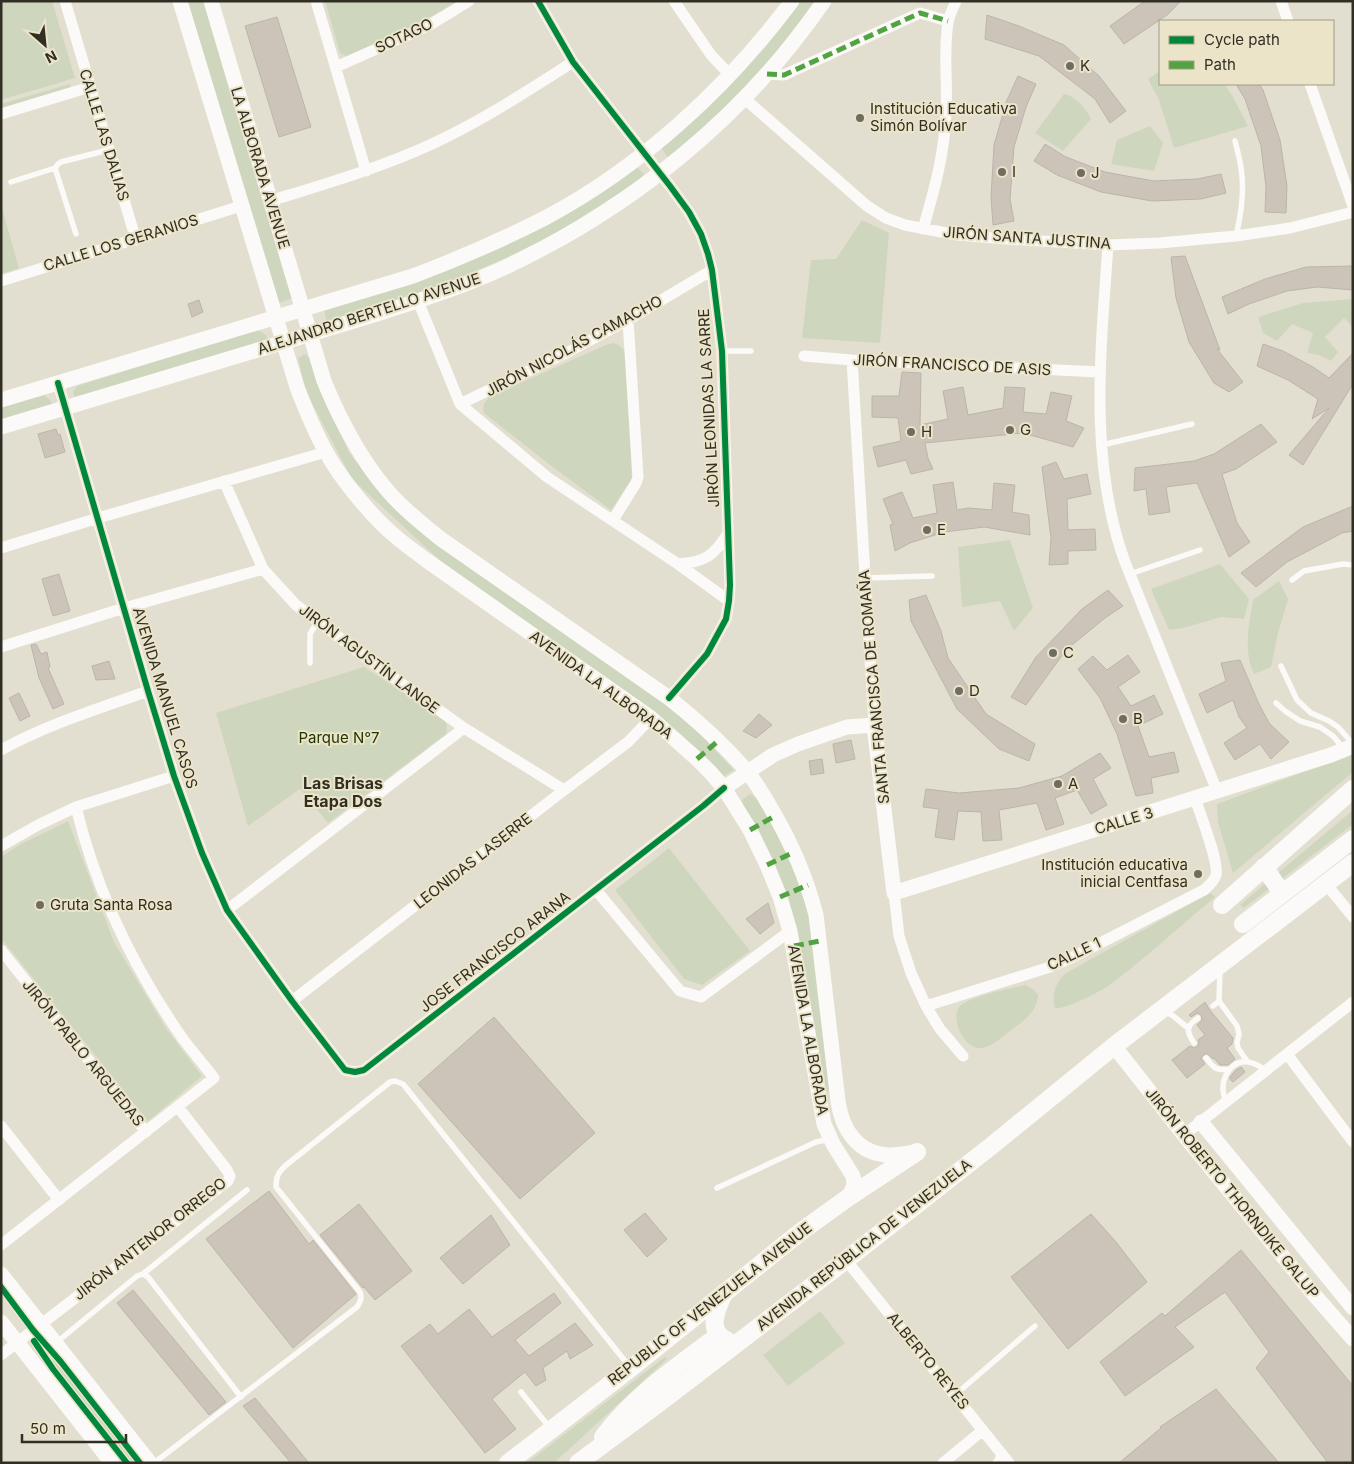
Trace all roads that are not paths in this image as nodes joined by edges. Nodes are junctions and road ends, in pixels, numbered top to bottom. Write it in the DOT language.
graph roads {
  1 [pos="65,1"];
  2 [pos="180,1"];
  3 [pos="211,1"];
  4 [pos="316,1"];
  5 [pos="469,1"];
  6 [pos="538,1"];
  7 [pos="674,1"];
  8 [pos="792,1"];
  9 [pos="824,1"];
  10 [pos="956,1"];
  11 [pos="1282,1"];
  12 [pos="1288,20"];
  13 [pos="948,21"];
  14 [pos="574,62"];
  15 [pos="336,67"];
  16 [pos="730,74"];
  17 [pos="766,74"];
  18 [pos="1310,85"];
  19 [pos="90,87"];
  20 [pos="745,99"];
  21 [pos="1,114"];
  22 [pos="1235,141"];
  23 [pos="108,150"];
  24 [pos="644,152"];
  25 [pos="55,168"];
  26 [pos="366,171"];
  27 [pos="660,173"];
  28 [pos="11,182"];
  29 [pos="270,201"];
  30 [pos="241,206"];
  31 [pos="1353,206"];
  32 [pos="1353,212"];
  33 [pos="923,229"];
  34 [pos="76,234"];
  35 [pos="1236,236"];
  36 [pos="136,240"];
  37 [pos="1108,245"];
  38 [pos="712,270"];
  39 [pos="1,281"];
  40 [pos="418,301"];
  41 [pos="302,309"];
  42 [pos="276,317"];
  43 [pos="628,320"];
  44 [pos="310,334"];
  45 [pos="284,343"];
  46 [pos="722,351"];
  47 [pos="751,351"];
  48 [pos="804,356"];
  49 [pos="852,360"];
  50 [pos="1100,372"];
  51 [pos="58,382"];
  52 [pos="1,400"];
  53 [pos="460,404"];
  54 [pos="65,408"];
  55 [pos="1192,424"];
  56 [pos="1,427"];
  57 [pos="1102,445"];
  58 [pos="326,452"];
  59 [pos="224,481"];
  60 [pos="98,518"];
  61 [pos="613,520"];
  62 [pos="728,533"];
  63 [pos="1,548"];
  64 [pos="1200,550"];
  65 [pos="678,564"];
  66 [pos="1353,565"];
  67 [pos="263,569"];
  68 [pos="1130,574"];
  69 [pos="932,576"];
  70 [pos="865,578"];
  71 [pos="1292,580"];
  72 [pos="729,601"];
  73 [pos="124,608"];
  74 [pos="318,621"];
  75 [pos="1,647"];
  76 [pos="310,663"];
  77 [pos="1281,666"];
  78 [pos="148,691"];
  79 [pos="669,698"];
  80 [pos="1276,703"];
  81 [pos="651,718"];
  82 [pos="874,726"];
  83 [pos="464,728"];
  84 [pos="1350,747"];
  85 [pos="1,750"];
  86 [pos="747,772"];
  87 [pos="174,776"];
  88 [pos="724,788"];
  89 [pos="1353,789"];
  90 [pos="564,790"];
  91 [pos="1218,791"];
  92 [pos="1195,798"];
  93 [pos="76,807"];
  94 [pos="1353,839"];
  95 [pos="1,846"];
  96 [pos="1333,854"];
  97 [pos="1353,863"];
  98 [pos="1264,867"];
  99 [pos="1326,884"];
  100 [pos="596,890"];
  101 [pos="894,893"];
  102 [pos="1282,893"];
  103 [pos="1222,905"];
  104 [pos="227,910"];
  105 [pos="1353,917"];
  106 [pos="1243,924"];
  107 [pos="790,931"];
  108 [pos="1,950"];
  109 [pos="1220,966"];
  110 [pos="292,1001"];
  111 [pos="1219,1001"];
  112 [pos="1353,1002"];
  113 [pos="926,1006"];
  114 [pos="1213,1006"];
  115 [pos="1161,1010"];
  116 [pos="1198,1018"];
  117 [pos="1188,1028"];
  118 [pos="1194,1043"];
  119 [pos="1114,1046"];
  120 [pos="1287,1054"];
  121 [pos="963,1056"];
  122 [pos="1206,1058"];
  123 [pos="1247,1062"];
  124 [pos="1230,1069"];
  125 [pos="1266,1070"];
  126 [pos="1226,1102"];
  127 [pos="178,1107"];
  128 [pos="1201,1122"];
  129 [pos="1,1126"];
  130 [pos="146,1132"];
  131 [pos="1184,1136"];
  132 [pos="830,1139"];
  133 [pos="1353,1142"];
  134 [pos="917,1152"];
  135 [pos="717,1188"];
  136 [pos="247,1190"];
  137 [pos="849,1197"];
  138 [pos="59,1200"];
  139 [pos="1,1245"];
  140 [pos="846,1260"];
  141 [pos="1,1274"];
  142 [pos="143,1274"];
  143 [pos="724,1294"];
  144 [pos="1353,1308"];
  145 [pos="1,1322"];
  146 [pos="40,1324"];
  147 [pos="1035,1326"];
  148 [pos="719,1335"];
  149 [pos="1353,1339"];
  150 [pos="664,1342"];
  151 [pos="17,1343"];
  152 [pos="55,1343"];
  153 [pos="739,1343"];
  154 [pos="1,1355"];
  155 [pos="682,1364"];
  156 [pos="630,1368"];
  157 [pos="521,1392"];
  158 [pos="955,1395"];
  159 [pos="241,1397"];
  160 [pos="552,1429"];
  161 [pos="983,1430"];
  162 [pos="592,1452"];
  163 [pos="1002,1460"];
  164 [pos="112,1463"];
  165 [pos="150,1463"];
  166 [pos="154,1463"];
  167 [pos="508,1463"];
  168 [pos="578,1463"];
  169 [pos="943,1463"];
  1 -- 19 [label="street, CALLE LAS DALIAS"];
  2 -- 30 [label="main road, LA ALBORADA AVENUE"];
  3 -- 29 [label="main road, LA ALBORADA AVENUE"];
  4 -- 15 [label="street"];
  5 -- 15 [label="street, SOTAGO"];
  6 -- 14 [label="street, JIRÓN LEONIDAS LA SARRE"];
  7 -- 16 [label="street"];
  8 -- 16 [label="main road, ALEJANDRO BERTELLO AVENUE"];
  9 -- 17 [label="main road, ALEJANDRO BERTELLO AVENUE"];
  10 -- 13 [label="street"];
  11 -- 12 [label="street"];
  13 -- 17 [label="street"];
  13 -- 33 [label="street"];
  14 -- 24 [label="street, JIRÓN LEONIDAS LA SARRE"];
  14 -- 26 [label="street"];
  15 -- 26 [label="street"];
  16 -- 24 [label="main road, ALEJANDRO BERTELLO AVENUE"];
  17 -- 20 [label="main road, ALEJANDRO BERTELLO AVENUE"];
  18 -- 31 [label="street"];
  19 -- 21 [label="street"];
  19 -- 23 [label="street, CALLE LAS DALIAS"];
  20 -- 27 [label="main road, ALEJANDRO BERTELLO AVENUE"];
  20 -- 33 [label="street, JIRÓN SANTA JUSTINA"];
  22 -- 35 [label="lane"];
  23 -- 25 [label="lane"];
  23 -- 36 [label="street, CALLE LAS DALIAS"];
  24 -- 27 [label="street, JIRÓN LEONIDAS LA SARRE"];
  24 -- 41 [label="main road, ALEJANDRO BERTELLO AVENUE"];
  25 -- 28 [label="lane"];
  25 -- 34 [label="lane"];
  26 -- 29 [label="street"];
  27 -- 38 [label="street, JIRÓN LEONIDAS LA SARRE"];
  27 -- 40 [label="main road, ALEJANDRO BERTELLO AVENUE"];
  29 -- 41 [label="main road, LA ALBORADA AVENUE"];
  30 -- 36 [label="street, CALLE LOS GERANIOS"];
  30 -- 42 [label="main road, LA ALBORADA AVENUE"];
  32 -- 35 [label="street, JIRÓN SANTA JUSTINA"];
  33 -- 37 [label="street, JIRÓN SANTA JUSTINA"];
  35 -- 37 [label="street, JIRÓN SANTA JUSTINA"];
  36 -- 39 [label="street, CALLE LOS GERANIOS"];
  37 -- 50 [label="street"];
  38 -- 43 [label="street, JIRÓN NICOLÁS CAMACHO"];
  38 -- 46 [label="street, JIRÓN LEONIDAS LA SARRE"];
  40 -- 44 [label="main road, ALEJANDRO BERTELLO AVENUE"];
  40 -- 53 [label="street"];
  41 -- 42 [label="main road, ALEJANDRO BERTELLO AVENUE"];
  41 -- 44 [label="main road, LA ALBORADA AVENUE"];
  42 -- 45 [label="main road, AVENIDA LA ALBORADA"];
  42 -- 51 [label="main road, ALEJANDRO BERTELLO AVENUE"];
  43 -- 53 [label="street, JIRÓN NICOLÁS CAMACHO"];
  43 -- 61 [label="street"];
  44 -- 45 [label="main road, ALEJANDRO BERTELLO AVENUE"];
  44 -- 79 [label="main road, AVENIDA LA ALBORADA"];
  45 -- 54 [label="main road, ALEJANDRO BERTELLO AVENUE"];
  45 -- 58 [label="main road, AVENIDA LA ALBORADA"];
  46 -- 47 [label="lane"];
  46 -- 62 [label="street, JIRÓN LEONIDAS LA SARRE"];
  48 -- 49 [label="street, JIRÓN FRANCISCO DE ASIS"];
  49 -- 50 [label="street, JIRÓN FRANCISCO DE ASIS"];
  49 -- 70 [label="street, SANTA FRANCISCA DE ROMAÑA"];
  50 -- 57 [label="street"];
  51 -- 52 [label="main road, ALEJANDRO BERTELLO AVENUE"];
  51 -- 54 [label="street, AVENIDA MANUEL CASOS"];
  53 -- 61 [label="street"];
  54 -- 56 [label="main road, ALEJANDRO BERTELLO AVENUE"];
  54 -- 60 [label="street, AVENIDA MANUEL CASOS"];
  55 -- 57 [label="lane"];
  57 -- 68 [label="street"];
  58 -- 59 [label="street"];
  58 -- 81 [label="main road, AVENIDA LA ALBORADA"];
  59 -- 60 [label="street"];
  59 -- 67 [label="street, JIRÓN AGUSTÍN LANGE"];
  60 -- 63 [label="street"];
  60 -- 73 [label="street, AVENIDA MANUEL CASOS"];
  61 -- 65 [label="street"];
  62 -- 65 [label="street"];
  62 -- 72 [label="street, JIRÓN LEONIDAS LA SARRE"];
  64 -- 68 [label="lane"];
  65 -- 72 [label="street"];
  66 -- 71 [label="lane"];
  67 -- 73 [label="street"];
  67 -- 74 [label="street, JIRÓN AGUSTÍN LANGE"];
  68 -- 91 [label="street"];
  69 -- 70 [label="lane"];
  70 -- 82 [label="street, SANTA FRANCISCA DE ROMAÑA"];
  72 -- 79 [label="street, JIRÓN LEONIDAS LA SARRE"];
  73 -- 75 [label="street"];
  73 -- 78 [label="street, AVENIDA MANUEL CASOS"];
  74 -- 76 [label="lane"];
  74 -- 83 [label="street, JIRÓN AGUSTÍN LANGE"];
  77 -- 84 [label="lane"];
  78 -- 85 [label="street"];
  78 -- 87 [label="street, AVENIDA MANUEL CASOS"];
  79 -- 86 [label="main road, AVENIDA LA ALBORADA"];
  80 -- 84 [label="lane"];
  81 -- 88 [label="main road, AVENIDA LA ALBORADA"];
  81 -- 90 [label="street, LEONIDAS LASERRE"];
  82 -- 86 [label="main road, JOSE FRANCISCO ARANA"];
  82 -- 101 [label="main road, SANTA FRANCISCA DE ROMAÑA"];
  83 -- 90 [label="street, JIRÓN AGUSTÍN LANGE"];
  83 -- 104 [label="street"];
  84 -- 91 [label="main road, CALLE 3"];
  86 -- 88 [label="main road, JOSE FRANCISCO ARANA"];
  86 -- 134 [label="main road, AVENIDA LA ALBORADA"];
  87 -- 93 [label="street"];
  87 -- 104 [label="street, AVENIDA MANUEL CASOS"];
  88 -- 100 [label="street, JOSE FRANCISCO ARANA"];
  88 -- 107 [label="main road, AVENIDA LA ALBORADA"];
  89 -- 98 [label="main road"];
  90 -- 110 [label="street, LEONIDAS LASERRE"];
  91 -- 92 [label="main road, CALLE 3"];
  92 -- 101 [label="main road, CALLE 3"];
  92 -- 113 [label="street, CALLE 1"];
  93 -- 95 [label="street"];
  93 -- 127 [label="street"];
  94 -- 96 [label="main road"];
  96 -- 99 [label="main road"];
  96 -- 102 [label="main road"];
  97 -- 99 [label="main road"];
  98 -- 102 [label="main road"];
  98 -- 103 [label="main road"];
  99 -- 105 [label="street"];
  99 -- 109 [label="main road"];
  100 -- 107 [label="street"];
  100 -- 110 [label="street, JOSE FRANCISCO ARANA"];
  101 -- 113 [label="street, SANTA FRANCISCA DE ROMAÑA"];
  102 -- 106 [label="main road"];
  104 -- 110 [label="street, AVENIDA MANUEL CASOS"];
  107 -- 132 [label="main road, AVENIDA LA ALBORADA"];
  108 -- 130 [label="street, JIRÓN PABLO ARGUEDAS"];
  109 -- 111 [label="lane"];
  109 -- 115 [label="main road"];
  111 -- 114 [label="lane"];
  111 -- 123 [label="lane"];
  112 -- 120 [label="street"];
  113 -- 121 [label="street, SANTA FRANCISCA DE ROMAÑA"];
  115 -- 117 [label="lane"];
  115 -- 119 [label="main road, AVENIDA REPÚBLICA DE VENEZUELA"];
  116 -- 117 [label="lane"];
  117 -- 118 [label="lane"];
  119 -- 131 [label="main road, JIRÓN ROBERTO THORNDIKE GALUP"];
  119 -- 140 [label="main road, AVENIDA REPÚBLICA DE VENEZUELA"];
  120 -- 125 [label="street"];
  120 -- 133 [label="street"];
  122 -- 124 [label="lane"];
  123 -- 124 [label="lane"];
  123 -- 125 [label="lane"];
  124 -- 126 [label="lane"];
  125 -- 126 [label="street"];
  126 -- 128 [label="street"];
  127 -- 130 [label="street"];
  127 -- 146 [label="street, JIRÓN ANTENOR ORREGO"];
  128 -- 131 [label="street"];
  128 -- 144 [label="main road, JIRÓN ROBERTO THORNDIKE GALUP"];
  129 -- 138 [label="street"];
  130 -- 138 [label="street"];
  131 -- 149 [label="main road, JIRÓN ROBERTO THORNDIKE GALUP"];
  132 -- 135 [label="lane"];
  132 -- 137 [label="main road, AVENIDA LA ALBORADA"];
  134 -- 137 [label="main road, REPUBLIC OF VENEZUELA AVENUE"];
  136 -- 142 [label="lane"];
  137 -- 143 [label="main road, REPUBLIC OF VENEZUELA AVENUE"];
  138 -- 139 [label="street"];
  140 -- 153 [label="main road, AVENIDA REPÚBLICA DE VENEZUELA"];
  140 -- 158 [label="street, ALBERTO REYES"];
  141 -- 146 [label="main road"];
  142 -- 152 [label="lane"];
  142 -- 159 [label="lane"];
  143 -- 148 [label="main road"];
  143 -- 150 [label="main road, REPUBLIC OF VENEZUELA AVENUE"];
  145 -- 151 [label="main road"];
  146 -- 151 [label="street, JIRÓN ANTENOR ORREGO"];
  146 -- 152 [label="main road"];
  147 -- 158 [label="lane"];
  148 -- 153 [label="main road"];
  148 -- 155 [label="main road, REPUBLIC OF VENEZUELA AVENUE"];
  150 -- 155 [label="main road"];
  150 -- 156 [label="main road, REPUBLIC OF VENEZUELA AVENUE"];
  151 -- 154 [label="street, JIRÓN ANTENOR ORREGO"];
  151 -- 164 [label="main road"];
  152 -- 165 [label="main road"];
  153 -- 162 [label="main road, AVENIDA REPÚBLICA DE VENEZUELA"];
  155 -- 162 [label="main road, REPUBLIC OF VENEZUELA AVENUE"];
  156 -- 159 [label="lane"];
  156 -- 160 [label="main road, REPUBLIC OF VENEZUELA AVENUE"];
  157 -- 160 [label="lane"];
  158 -- 161 [label="street, ALBERTO REYES"];
  159 -- 166 [label="lane"];
  160 -- 167 [label="main road, REPUBLIC OF VENEZUELA AVENUE"];
  161 -- 163 [label="street, ALBERTO REYES"];
  161 -- 169 [label="street"];
  162 -- 168 [label="main road, REPUBLIC OF VENEZUELA AVENUE"];
}
